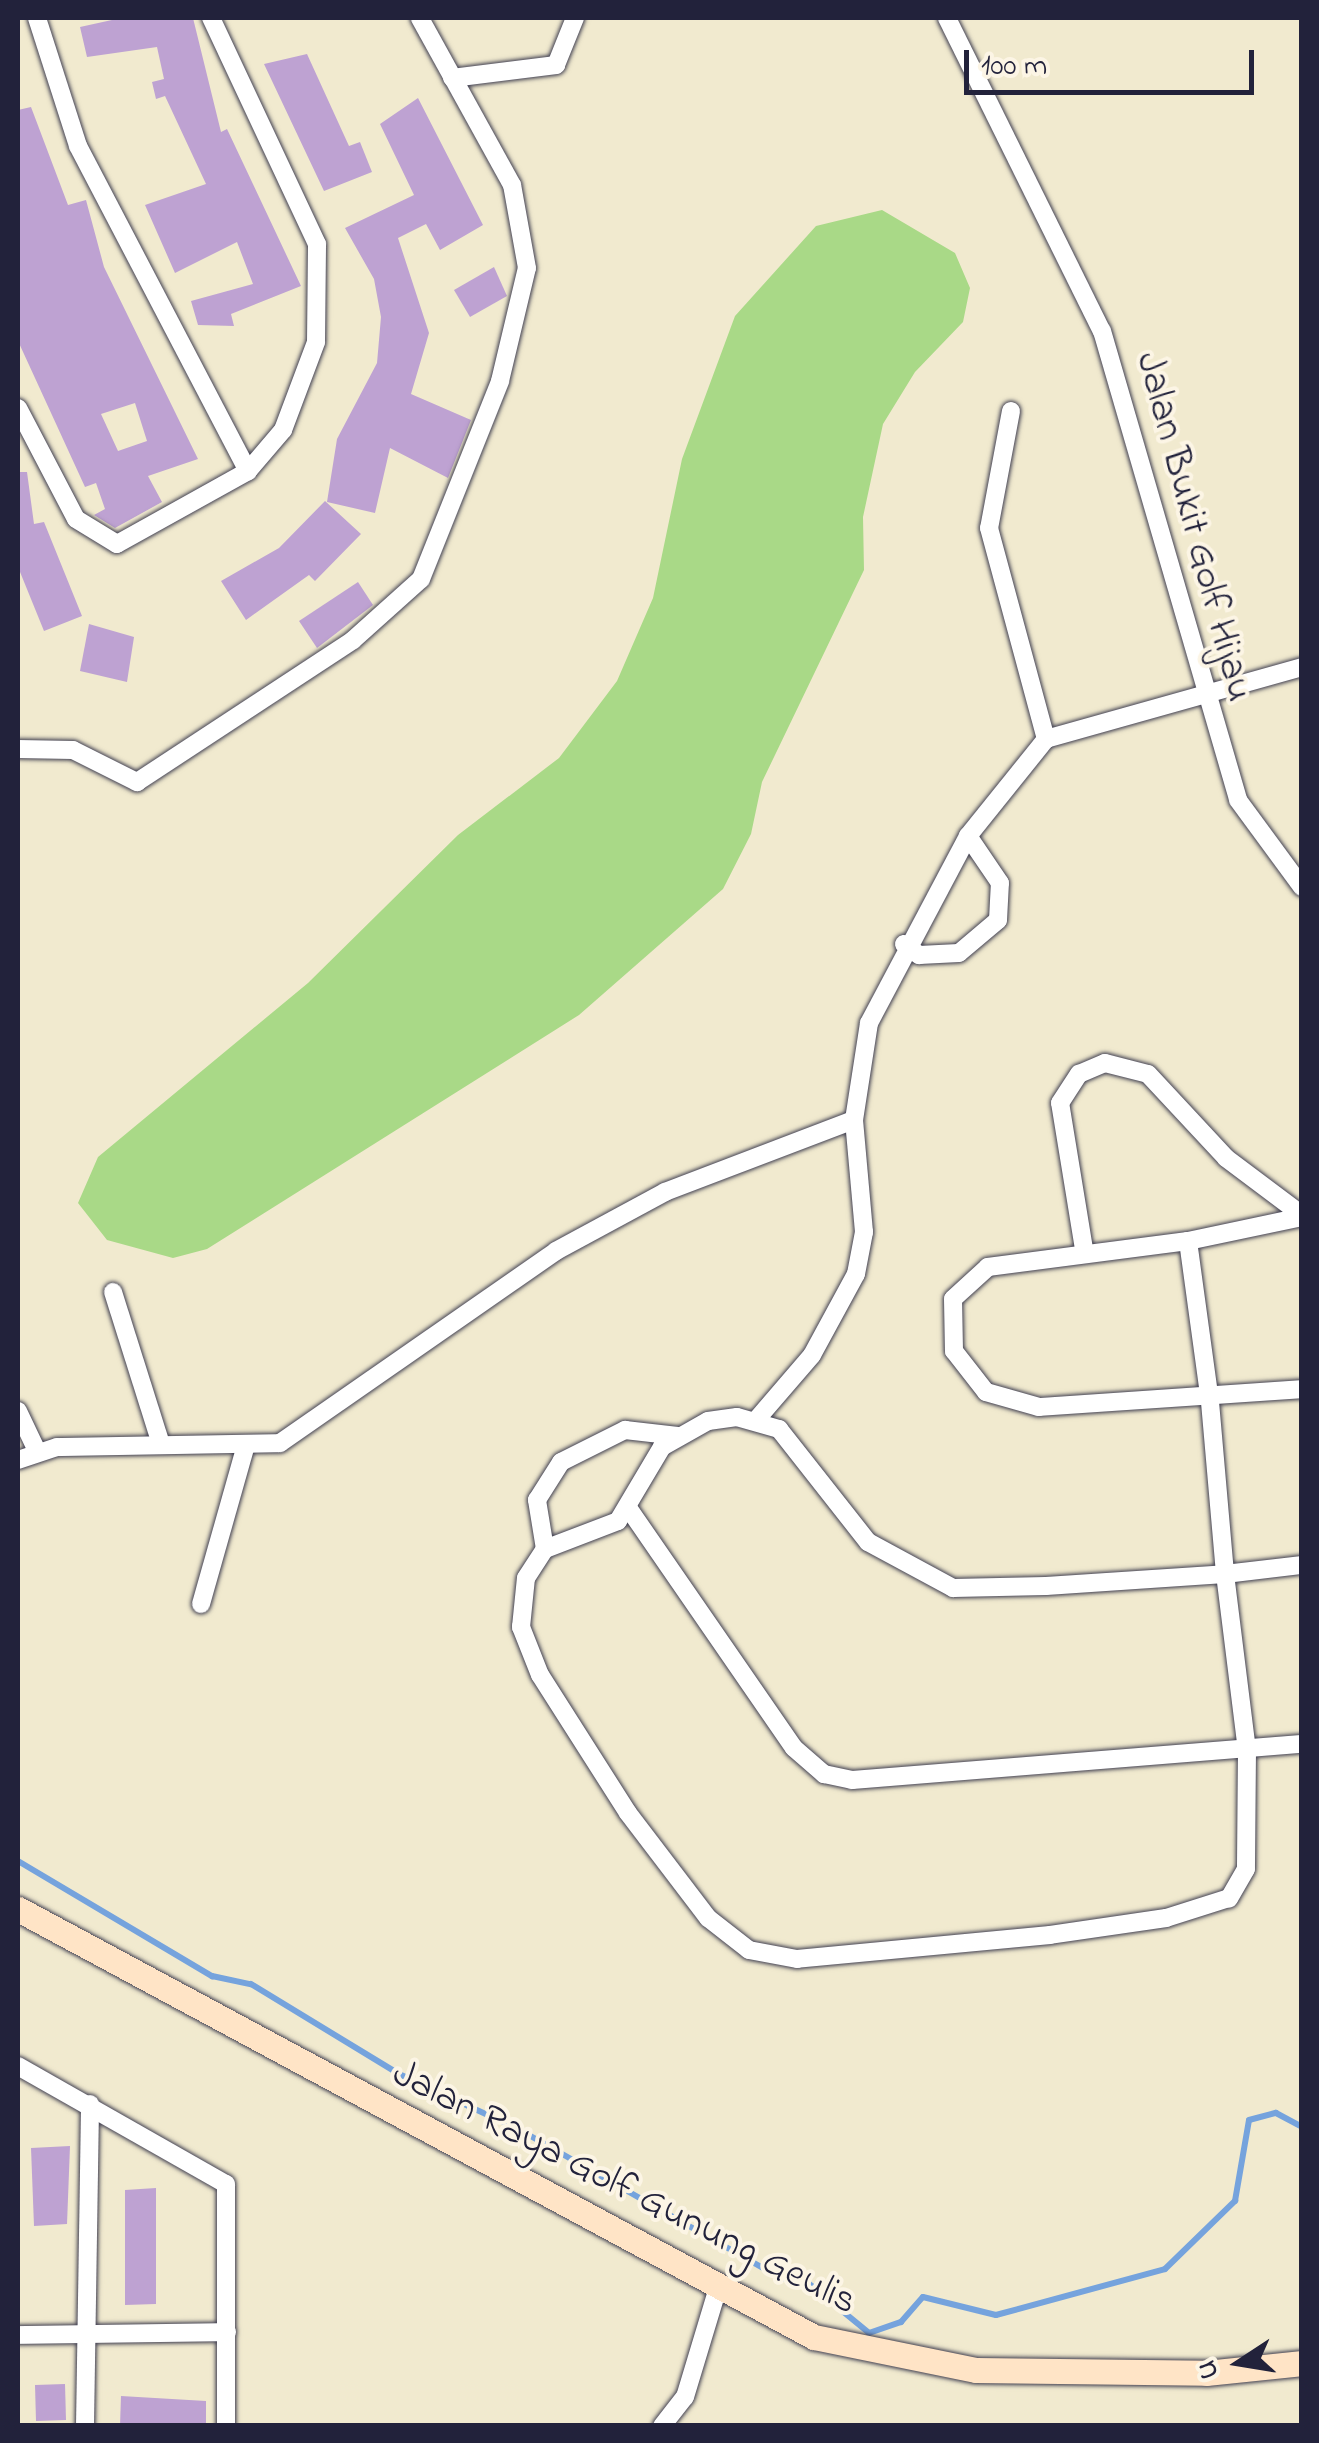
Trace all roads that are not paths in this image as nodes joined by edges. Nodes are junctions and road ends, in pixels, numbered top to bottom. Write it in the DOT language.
graph roads {
  1 [pos="37,18"];
  2 [pos="212,18"];
  3 [pos="420,18"];
  4 [pos="575,18"];
  5 [pos="951,26"];
  6 [pos="452,78"];
  7 [pos="18,408"];
  8 [pos="1011,411"];
  9 [pos="248,471"];
  10 [pos="1302,667"];
  11 [pos="1200,692"];
  12 [pos="1046,739"];
  13 [pos="18,749"];
  14 [pos="968,836"];
  15 [pos="1301,887"];
  16 [pos="904,944"];
  17 [pos="854,1120"];
  18 [pos="1302,1216"];
  19 [pos="1188,1241"];
  20 [pos="1084,1248"];
  21 [pos="114,1292"];
  22 [pos="1302,1389"];
  23 [pos="1210,1402"];
  24 [pos="18,1411"];
  25 [pos="757,1419"];
  26 [pos="678,1436"];
  27 [pos="160,1442"];
  28 [pos="245,1449"];
  29 [pos="37,1450"];
  30 [pos="18,1460"];
  31 [pos="629,1509"];
  32 [pos="545,1549"];
  33 [pos="1302,1565"];
  34 [pos="1225,1574"];
  35 [pos="200,1604"];
  36 [pos="1302,1744"];
  37 [pos="1247,1750"];
  38 [pos="18,1908"];
  39 [pos="18,2066"];
  40 [pos="90,2104"];
  41 [pos="718,2288"];
  42 [pos="227,2332"];
  43 [pos="85,2333"];
  44 [pos="18,2335"];
  45 [pos="1302,2363"];
  46 [pos="84,2426"];
  47 [pos="226,2426"];
  48 [pos="662,2426"];
  1 -- 9 [label="street"];
  2 -- 9 [label="street"];
  3 -- 6 [label="street"];
  4 -- 6 [label="street"];
  5 -- 11 [label="street, Jalan Bukit Golf Hijau"];
  6 -- 13 [label="street"];
  7 -- 9 [label="street"];
  8 -- 12 [label="street"];
  10 -- 11 [label="street"];
  11 -- 12 [label="street"];
  11 -- 15 [label="street, Jalan Bukit Golf Hijau"];
  12 -- 14 [label="street"];
  14 -- 16 [label="street"];
  14 -- 16 [label="street"];
  16 -- 17 [label="street"];
  17 -- 25 [label="street"];
  17 -- 28 [label="street"];
  18 -- 19 [label="street"];
  18 -- 20 [label="street"];
  19 -- 20 [label="street"];
  19 -- 23 [label="street"];
  20 -- 23 [label="street"];
  21 -- 27 [label="street"];
  22 -- 23 [label="street"];
  23 -- 34 [label="street"];
  24 -- 29 [label="street"];
  25 -- 26 [label="street"];
  25 -- 34 [label="street"];
  26 -- 31 [label="street"];
  26 -- 32 [label="street"];
  27 -- 28 [label="street"];
  27 -- 29 [label="street"];
  28 -- 35 [label="street"];
  29 -- 30 [label="street"];
  31 -- 32 [label="street"];
  31 -- 37 [label="street"];
  32 -- 37 [label="street"];
  33 -- 34 [label="street"];
  34 -- 37 [label="street"];
  36 -- 37 [label="street"];
  38 -- 41 [label="main road, Jalan Raya Golf Gunung Geulis"];
  39 -- 40 [label="street"];
  40 -- 42 [label="street"];
  40 -- 43 [label="street"];
  41 -- 45 [label="main road, Jalan Raya Golf Gunung Geulis"];
  41 -- 48 [label="street"];
  42 -- 43 [label="street"];
  42 -- 47 [label="street"];
  43 -- 44 [label="street"];
  43 -- 46 [label="street"];
}
